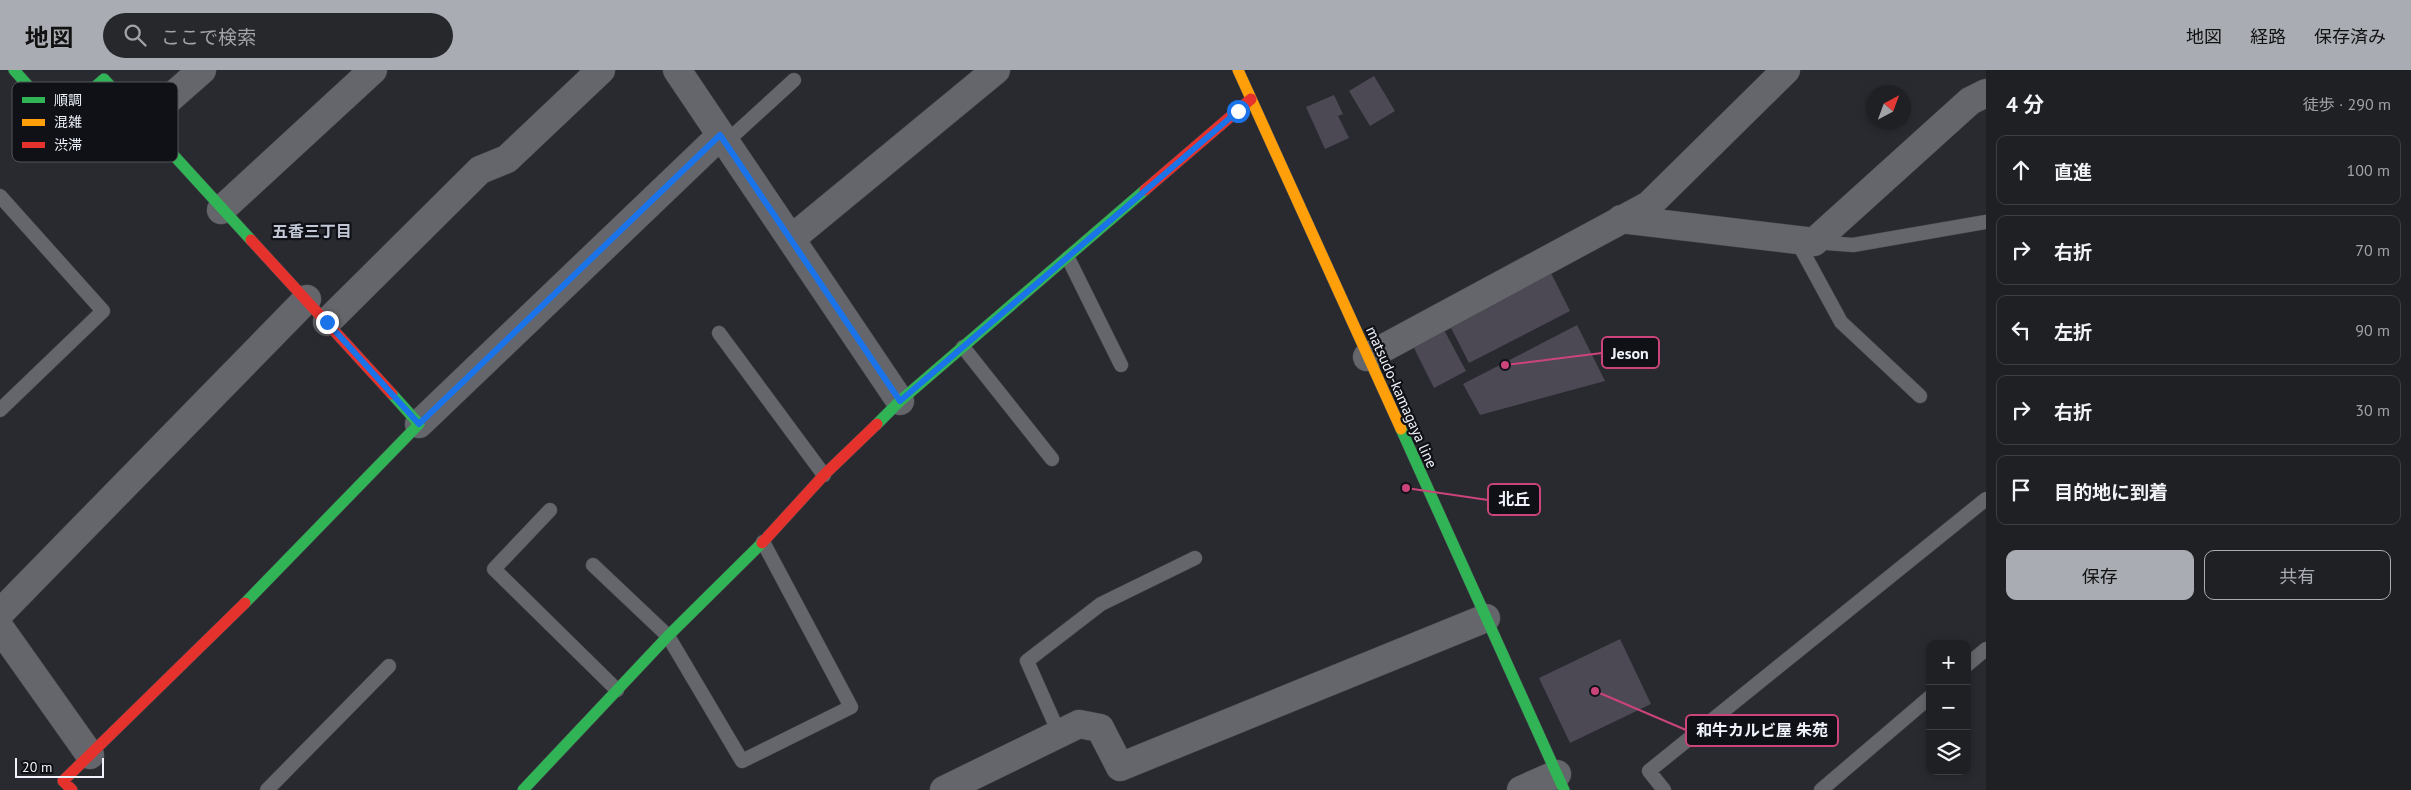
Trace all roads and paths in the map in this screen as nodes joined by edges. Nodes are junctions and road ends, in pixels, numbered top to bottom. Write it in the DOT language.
graph roads {
  1 [pos="14,70"];
  2 [pos="202,70"];
  3 [pos="373,70"];
  4 [pos="600,70"];
  5 [pos="677,70"];
  6 [pos="996,70"];
  7 [pos="1238,70"];
  8 [pos="1786,70"];
  9 [pos="794,80"];
  10 [pos="25,82"];
  11 [pos="178,91"];
  12 [pos="1986,93"];
  13 [pos="1251,99"];
  14 [pos="723,139"];
  15 [pos="178,161"];
  16 [pos="0,196"];
  17 [pos="221,210"];
  18 [pos="1621,219"];
  19 [pos="1986,222"];
  20 [pos="791,239"];
  21 [pos="1806,241"];
  22 [pos="1068,258"];
  23 [pos="307,300"];
  24 [pos="327,322"];
  25 [pos="720,334"];
  26 [pos="963,348"];
  27 [pos="1368,357"];
  28 [pos="1121,365"];
  29 [pos="1920,396"];
  30 [pos="900,401"];
  31 [pos="0,410"];
  32 [pos="419,424"];
  33 [pos="1052,459"];
  34 [pos="824,474"];
  35 [pos="1986,499"];
  36 [pos="550,510"];
  37 [pos="763,542"];
  38 [pos="1195,558"];
  39 [pos="592,564"];
  40 [pos="0,613"];
  41 [pos="1486,618"];
  42 [pos="0,628"];
  43 [pos="668,636"];
  44 [pos="1986,649"];
  45 [pos="1971,662"];
  46 [pos="388,666"];
  47 [pos="617,690"];
  48 [pos="1926,700"];
  49 [pos="1059,733"];
  50 [pos="90,755"];
  51 [pos="1560,782"];
  52 [pos="72,790"];
  53 [pos="268,790"];
  54 [pos="523,790"];
  55 [pos="944,790"];
  56 [pos="1521,790"];
  57 [pos="1664,790"];
  58 [pos="1821,790"];
  1 -- 10 [label="street"];
  2 -- 11 [label="street"];
  3 -- 17 [label="street"];
  4 -- 24 [label="street"];
  5 -- 14 [label="street"];
  6 -- 20 [label="street"];
  7 -- 13 [label="street, matsudo-kamagaya line"];
  8 -- 18 [label="street"];
  9 -- 14 [label="lane"];
  12 -- 21 [label="street"];
  13 -- 22 [label="street"];
  13 -- 27 [label="street, matsudo-kamagaya line"];
  14 -- 20 [label="street"];
  14 -- 32 [label="street"];
  15 -- 17 [label="street"];
  16 -- 31 [label="lane"];
  17 -- 23 [label="street"];
  18 -- 21 [label="street"];
  18 -- 27 [label="street"];
  19 -- 21 [label="lane"];
  20 -- 30 [label="street"];
  21 -- 29 [label="lane"];
  22 -- 26 [label="street"];
  22 -- 28 [label="lane"];
  23 -- 24 [label="street"];
  23 -- 40 [label="street"];
  24 -- 32 [label="street"];
  25 -- 34 [label="lane"];
  26 -- 30 [label="street"];
  26 -- 33 [label="lane"];
  27 -- 41 [label="street, matsudo-kamagaya line"];
  30 -- 34 [label="street"];
  32 -- 50 [label="street"];
  34 -- 37 [label="street"];
  35 -- 57 [label="lane"];
  36 -- 47 [label="lane"];
  37 -- 43 [label="street"];
  37 -- 43 [label="lane"];
  38 -- 49 [label="lane"];
  39 -- 43 [label="lane"];
  41 -- 49 [label="street"];
  41 -- 51 [label="street, matsudo-kamagaya line"];
  42 -- 50 [label="street"];
  43 -- 47 [label="street"];
  44 -- 45 [label="lane"];
  46 -- 53 [label="lane"];
  47 -- 54 [label="street"];
  48 -- 58 [label="lane"];
  49 -- 55 [label="street"];
  50 -- 52 [label="street"];
  51 -- 56 [label="street"];
}
